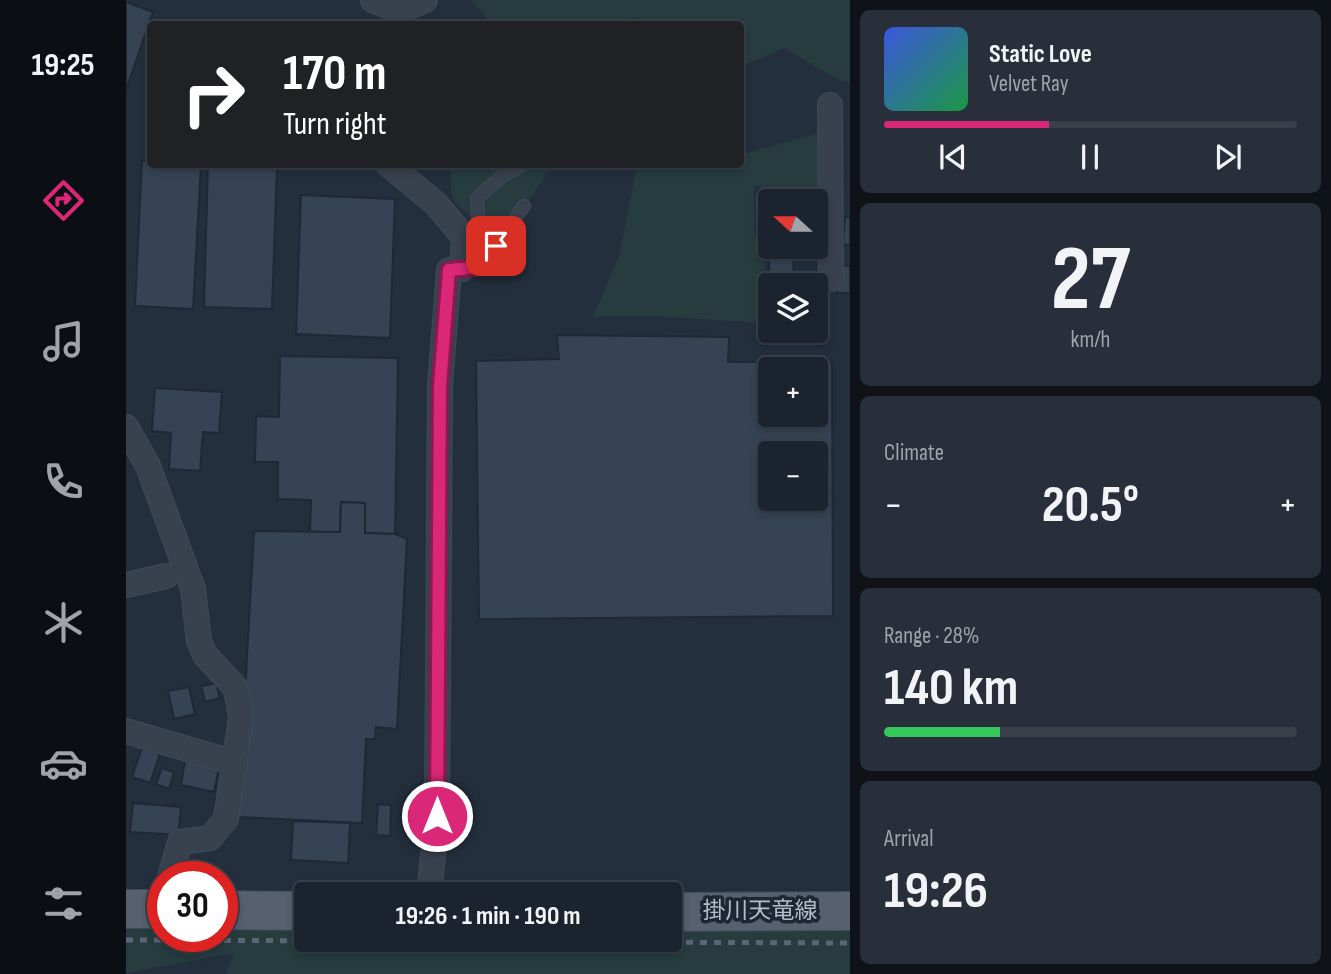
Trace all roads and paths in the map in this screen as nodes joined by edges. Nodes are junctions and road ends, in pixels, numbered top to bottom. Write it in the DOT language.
graph roads {
  1 [pos="373,0"];
  2 [pos="425,0"];
  3 [pos="377,21"];
  4 [pos="830,105"];
  5 [pos="393,168"];
  6 [pos="517,168"];
  7 [pos="840,188"];
  8 [pos="524,206"];
  9 [pos="472,268"];
  10 [pos="831,279"];
  11 [pos="126,427"];
  12 [pos="166,576"];
  13 [pos="126,585"];
  14 [pos="126,732"];
  15 [pos="235,763"];
  16 [pos="172,861"];
  17 [pos="430,882"];
  18 [pos="238,910"];
  19 [pos="294,911"];
  20 [pos="850,911"];
  21 [pos="682,912"];
  1 -- 2 [label="street"];
  1 -- 3 [label="street"];
  4 -- 7 [label="street"];
  5 -- 9 [label="street"];
  6 -- 9 [label="lane"];
  7 -- 10 [label="street"];
  8 -- 9 [label="lane"];
  9 -- 17 [label="street"];
  11 -- 15 [label="street"];
  12 -- 13 [label="street"];
  14 -- 15 [label="street"];
  15 -- 16 [label="street"];
  18 -- 19 [label="main road"];
  20 -- 21 [label="main road, 掛川天竜線"];
}
